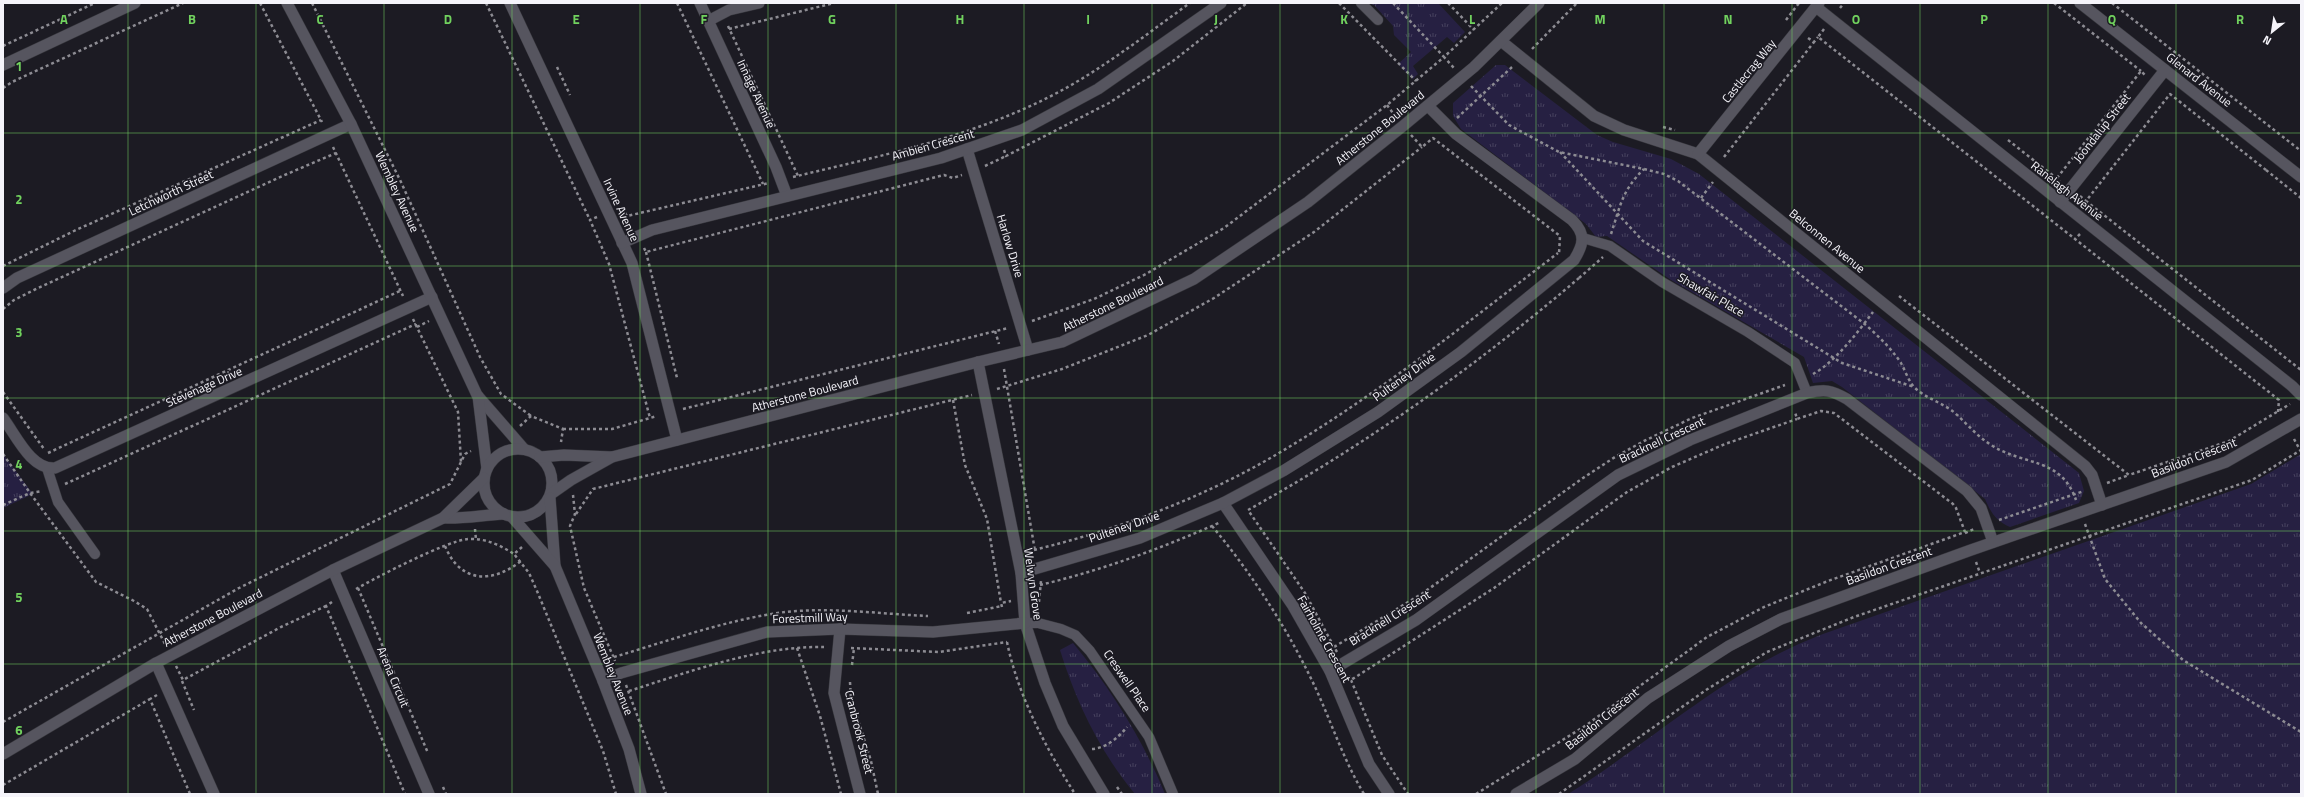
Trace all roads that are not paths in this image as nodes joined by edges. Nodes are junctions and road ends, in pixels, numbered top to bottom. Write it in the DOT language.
graph roads {
  1 [pos="135,3"];
  2 [pos="287,3"];
  3 [pos="510,3"];
  4 [pos="700,3"];
  5 [pos="759,3"];
  6 [pos="1221,3"];
  7 [pos="1361,3"];
  8 [pos="2080,3"];
  9 [pos="1534,5"];
  10 [pos="1817,5"];
  11 [pos="1378,20"];
  12 [pos="708,21"];
  13 [pos="1501,41"];
  14 [pos="3,65"];
  15 [pos="2165,70"];
  16 [pos="1428,106"];
  17 [pos="351,124"];
  18 [pos="967,149"];
  19 [pos="1702,150"];
  20 [pos="2301,177"];
  21 [pos="787,196"];
  22 [pos="2060,202"];
  23 [pos="1583,238"];
  24 [pos="622,243"];
  25 [pos="3,288"];
  26 [pos="432,297"];
  27 [pos="1028,350"];
  28 [pos="978,362"];
  29 [pos="1807,393"];
  30 [pos="477,395"];
  31 [pos="2299,398"];
  32 [pos="3,418"];
  33 [pos="2301,419"];
  34 [pos="677,440"];
  35 [pos="524,449"];
  36 [pos="540,457"];
  37 [pos="612,457"];
  38 [pos="51,468"];
  39 [pos="486,473"];
  40 [pos="550,496"];
  41 [pos="1223,503"];
  42 [pos="2102,505"];
  43 [pos="508,516"];
  44 [pos="443,518"];
  45 [pos="1993,542"];
  46 [pos="95,554"];
  47 [pos="555,566"];
  48 [pos="333,570"];
  49 [pos="1021,573"];
  50 [pos="1024,623"];
  51 [pos="840,629"];
  52 [pos="156,663"];
  53 [pos="1330,670"];
  54 [pos="603,681"];
  55 [pos="3,754"];
  56 [pos="214,794"];
  57 [pos="429,794"];
  58 [pos="641,794"];
  59 [pos="860,794"];
  60 [pos="1104,794"];
  61 [pos="1173,794"];
  62 [pos="1389,794"];
  63 [pos="1516,794"];
  1 -- 14 [label="street"];
  2 -- 17 [label="street, Wembley Avenue"];
  3 -- 24 [label="street, Irvine Avenue"];
  4 -- 12 [label="street, Innage Avenue"];
  5 -- 12 [label="street"];
  6 -- 18 [label="street, Ambien Crescent"];
  7 -- 11 [label="lane"];
  8 -- 15 [label="street, Glenard Avenue"];
  9 -- 13 [label="street, Atherstone Boulevard"];
  10 -- 19 [label="street, Castlecrag Way"];
  10 -- 22 [label="street, Ranelagh Avenue"];
  12 -- 21 [label="street, Innage Avenue"];
  13 -- 16 [label="street, Atherstone Boulevard"];
  13 -- 19 [label="street, Belconnen Avenue"];
  15 -- 20 [label="street, Glenard Avenue"];
  15 -- 22 [label="street, Joondalup Street"];
  16 -- 23 [label="street"];
  16 -- 27 [label="street, Atherstone Boulevard"];
  17 -- 25 [label="street, Letchworth Street"];
  17 -- 26 [label="street, Wembley Avenue"];
  18 -- 21 [label="street, Ambien Crescent"];
  18 -- 27 [label="street, Harlow Drive"];
  19 -- 42 [label="street, Belconnen Avenue"];
  21 -- 24 [label="street, Ambien Crescent"];
  22 -- 31 [label="street, Ranelagh Avenue"];
  23 -- 29 [label="lane, Shawfair Place"];
  23 -- 41 [label="street, Pulteney Drive"];
  24 -- 34 [label="street, Irvine Avenue"];
  26 -- 30 [label="street, Wembley Avenue"];
  26 -- 38 [label="street, Stevenage Drive"];
  27 -- 28 [label="street, Atherstone Boulevard"];
  28 -- 34 [label="street, Atherstone Boulevard"];
  28 -- 49 [label="street, Welwyn Grove"];
  29 -- 45 [label="street, Bracknell Crescent"];
  29 -- 53 [label="street, Bracknell Crescent"];
  30 -- 35 [label="street, Wembley Avenue"];
  30 -- 39 [label="street, Wembley Avenue"];
  32 -- 38 [label="street"];
  33 -- 42 [label="street, Basildon Crescent"];
  34 -- 37 [label="street, Atherstone Boulevard"];
  35 -- 36 [label="street"];
  35 -- 39 [label="street"];
  36 -- 37 [label="street, Atherstone Boulevard"];
  36 -- 40 [label="street"];
  37 -- 40 [label="street, Atherstone Boulevard"];
  38 -- 46 [label="lane"];
  39 -- 43 [label="street"];
  39 -- 44 [label="street, Atherstone Boulevard"];
  40 -- 43 [label="street"];
  40 -- 47 [label="street, Wembley Avenue"];
  41 -- 49 [label="street, Pulteney Drive"];
  41 -- 53 [label="street, Fairholme Crescent"];
  42 -- 45 [label="street, Basildon Crescent"];
  43 -- 44 [label="street, Atherstone Boulevard"];
  43 -- 47 [label="street, Wembley Avenue"];
  44 -- 48 [label="street, Atherstone Boulevard"];
  45 -- 63 [label="street, Basildon Crescent"];
  47 -- 54 [label="street, Wembley Avenue"];
  48 -- 52 [label="street, Atherstone Boulevard"];
  48 -- 57 [label="street, Arena Circuit"];
  49 -- 50 [label="street, Welwyn Grove"];
  50 -- 51 [label="street, Forestmill Way"];
  50 -- 60 [label="street, Welwyn Grove"];
  50 -- 61 [label="lane, Creswell Place"];
  51 -- 54 [label="street, Forestmill Way"];
  51 -- 59 [label="street, Cranbrook Street"];
  52 -- 55 [label="street, Atherstone Boulevard"];
  52 -- 56 [label="street"];
  53 -- 62 [label="street, Fairholme Crescent"];
  54 -- 58 [label="street, Wembley Avenue"];
}
